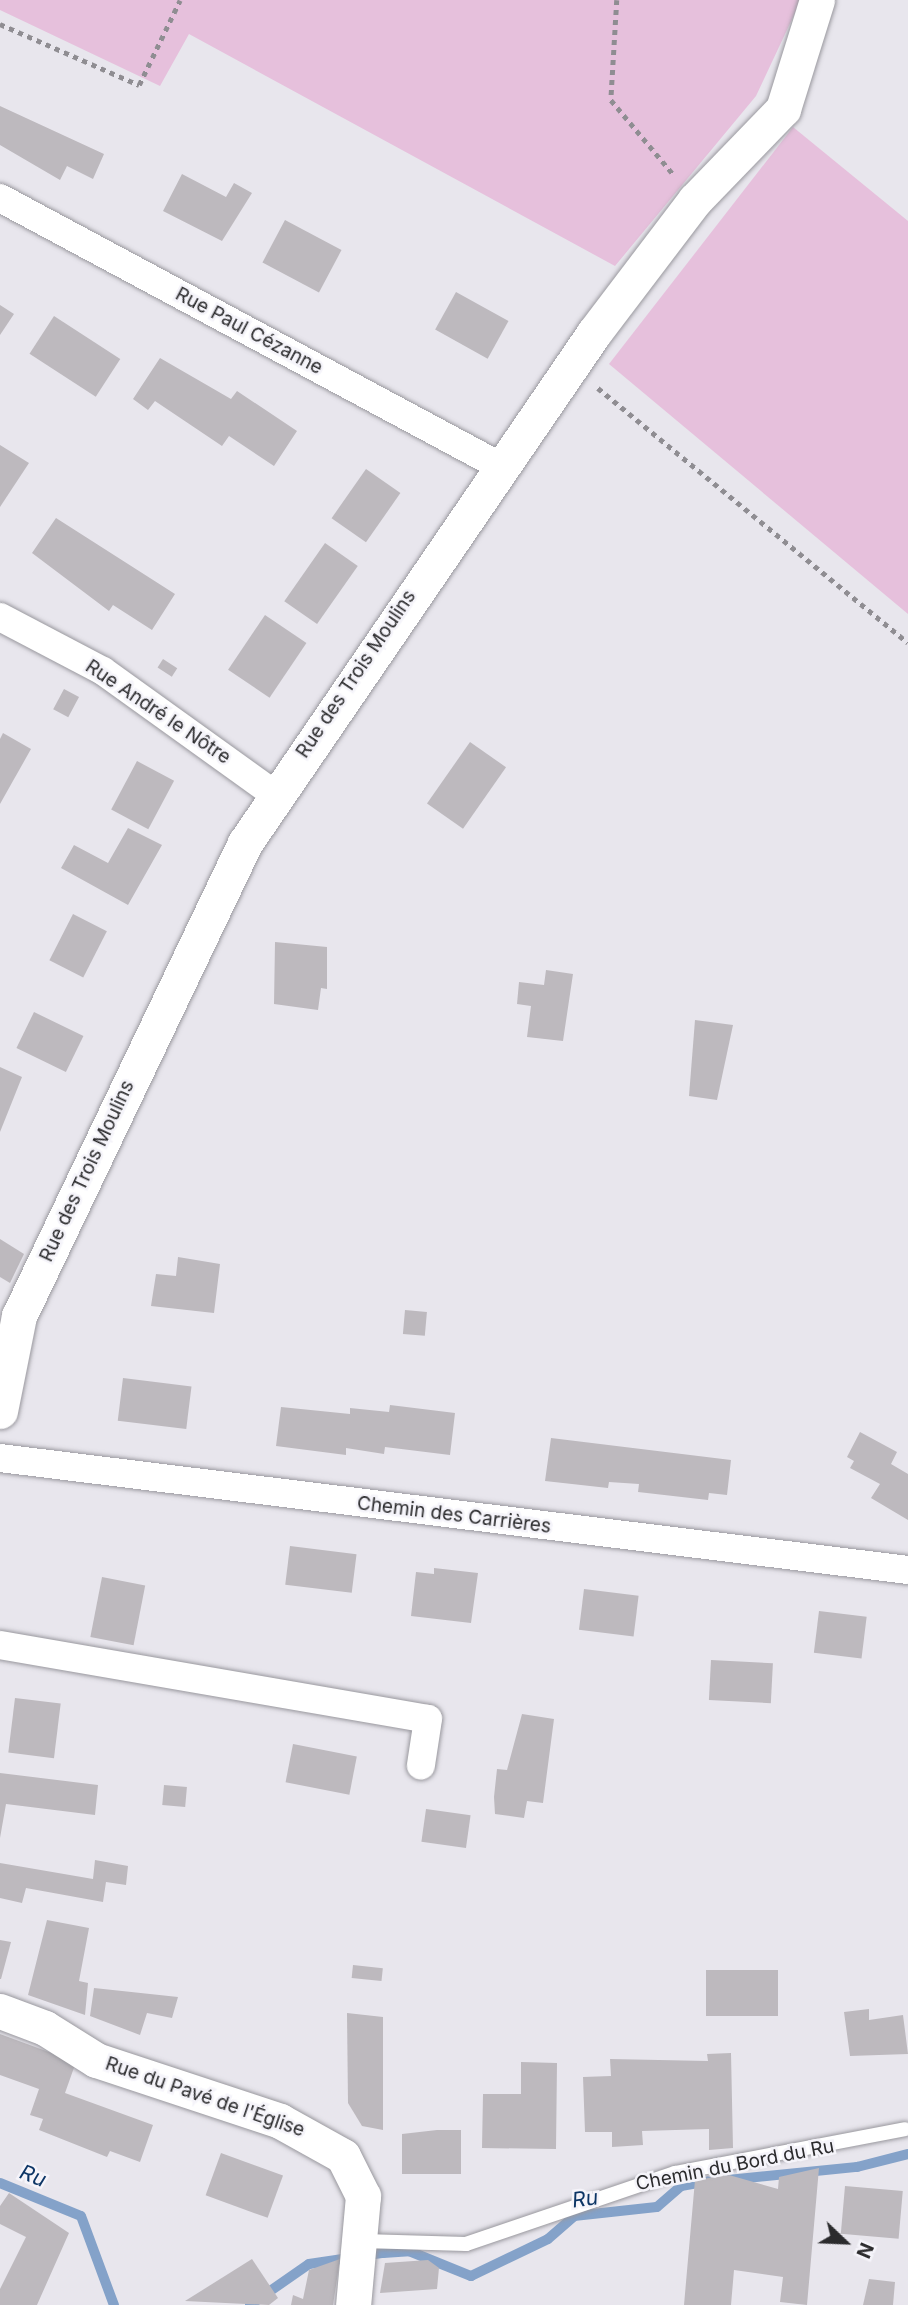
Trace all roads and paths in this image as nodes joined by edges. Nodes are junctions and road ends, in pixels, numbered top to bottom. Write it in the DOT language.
graph roads {
  1 [pos="180,0"];
  2 [pos="617,0"];
  3 [pos="817,0"];
  4 [pos="0,24"];
  5 [pos="0,198"];
  6 [pos="695,200"];
  7 [pos="570,366"];
  8 [pos="498,465"];
  9 [pos="0,617"];
  10 [pos="908,643"];
  11 [pos="274,794"];
  12 [pos="10,1310"];
  13 [pos="0,1410"];
  14 [pos="0,1458"];
  15 [pos="908,1570"];
  16 [pos="0,1645"];
  17 [pos="421,1765"];
  18 [pos="0,2011"];
  19 [pos="905,2129"];
  20 [pos="363,2241"];
  21 [pos="353,2305"];
  1 -- 4 [label="path"];
  2 -- 6 [label="path"];
  3 -- 6 [label="street, Rue des Trois Moulins"];
  5 -- 8 [label="street, Rue Paul Cézanne"];
  6 -- 7 [label="street, Rue des Trois Moulins"];
  7 -- 8 [label="street, Rue des Trois Moulins"];
  7 -- 10 [label="path"];
  8 -- 11 [label="street, Rue des Trois Moulins"];
  9 -- 11 [label="street, Rue André le Nôtre"];
  11 -- 12 [label="street, Rue des Trois Moulins"];
  12 -- 13 [label="street, Rue des Trois Moulins"];
  14 -- 15 [label="street, Chemin des Carrières"];
  16 -- 17 [label="street"];
  18 -- 20 [label="street, Rue du Pavé de l'Église"];
  19 -- 20 [label="lane, Chemin du Bord du Ru"];
  20 -- 21 [label="street, Rue du Pavé de l'Église"];
}
